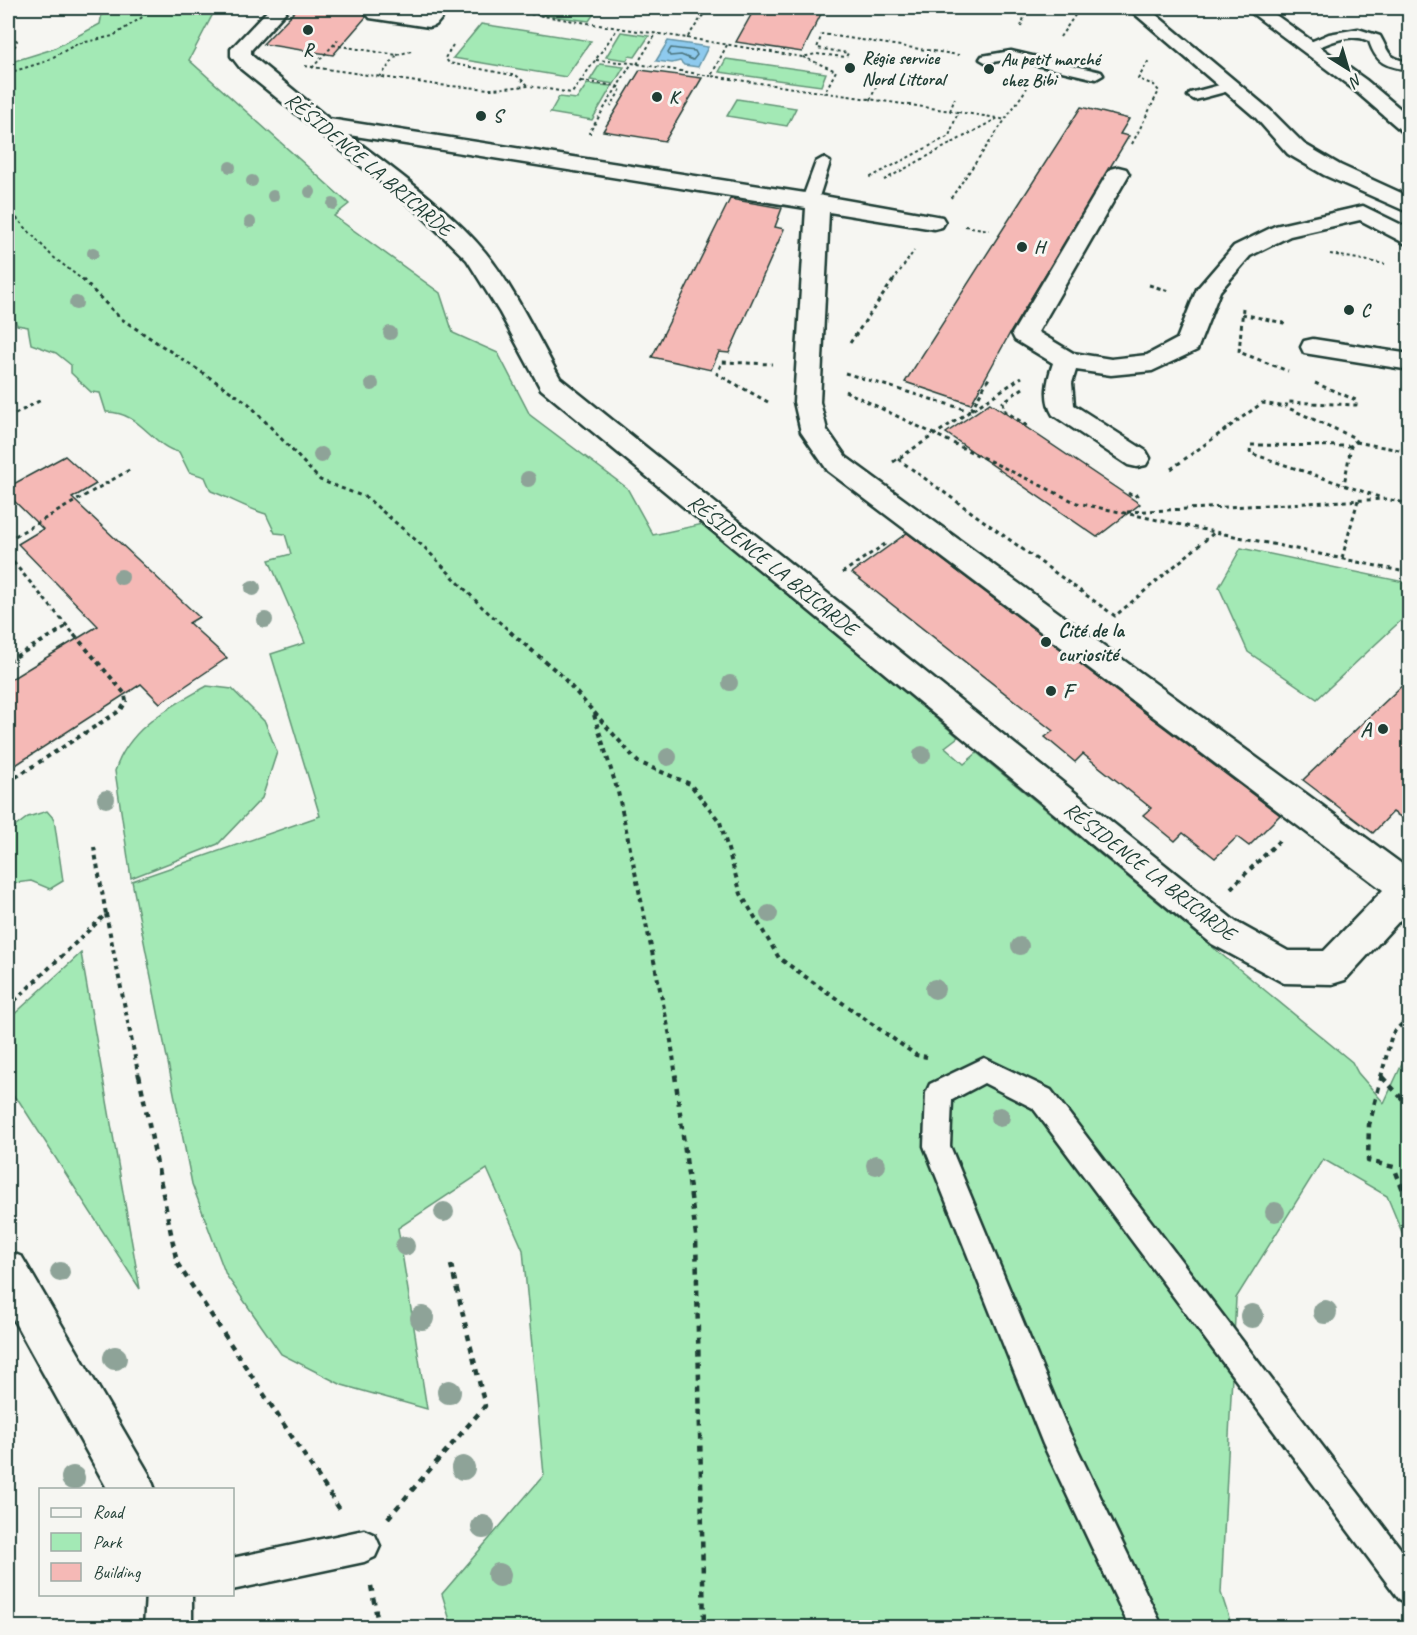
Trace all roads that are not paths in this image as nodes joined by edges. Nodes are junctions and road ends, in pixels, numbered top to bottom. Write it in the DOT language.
graph roads {
  1 [pos="280,8"];
  2 [pos="441,8"];
  3 [pos="1137,8"];
  4 [pos="1254,8"];
  5 [pos="377,14"];
  6 [pos="1308,46"];
  7 [pos="987,59"];
  8 [pos="1410,66"];
  9 [pos="1096,75"];
  10 [pos="1231,86"];
  11 [pos="1195,96"];
  12 [pos="1263,114"];
  13 [pos="324,125"];
  14 [pos="1410,128"];
  15 [pos="823,162"];
  16 [pos="1118,174"];
  17 [pos="1367,186"];
  18 [pos="1410,190"];
  19 [pos="814,201"];
  20 [pos="1410,206"];
  21 [pos="1363,213"];
  22 [pos="934,222"];
  23 [pos="1410,239"];
  24 [pos="1313,347"];
  25 [pos="1066,360"];
  26 [pos="1410,362"];
  27 [pos="1137,458"];
  28 [pos="1408,886"];
  29 [pos="8,1271"];
  30 [pos="132,1488"];
  31 [pos="364,1546"];
  32 [pos="234,1574"];
  33 [pos="1410,1588"];
  34 [pos="169,1596"];
  35 [pos="168,1628"];
  36 [pos="1147,1628"];
  1 -- 13 [label="street, RÉSIDENCE LA BRICARDE"];
  2 -- 5 [label="street"];
  3 -- 10 [label="street"];
  4 -- 6 [label="street"];
  6 -- 8 [label="lane"];
  6 -- 14 [label="street"];
  7 -- 9 [label="lane"];
  10 -- 11 [label="lane"];
  10 -- 12 [label="street"];
  12 -- 17 [label="street"];
  12 -- 18 [label="street"];
  13 -- 19 [label="street"];
  13 -- 28 [label="street, RÉSIDENCE LA BRICARDE"];
  15 -- 19 [label="lane"];
  16 -- 25 [label="street"];
  17 -- 18 [label="street"];
  17 -- 20 [label="street"];
  17 -- 21 [label="street"];
  19 -- 22 [label="street"];
  19 -- 28 [label="street, RÉSIDENCE LA BRICARDE"];
  21 -- 23 [label="street"];
  21 -- 25 [label="street"];
  24 -- 26 [label="street"];
  25 -- 27 [label="street"];
  29 -- 30 [label="street"];
  31 -- 32 [label="lane"];
  33 -- 36 [label="lane"];
  34 -- 35 [label="street"];
}
